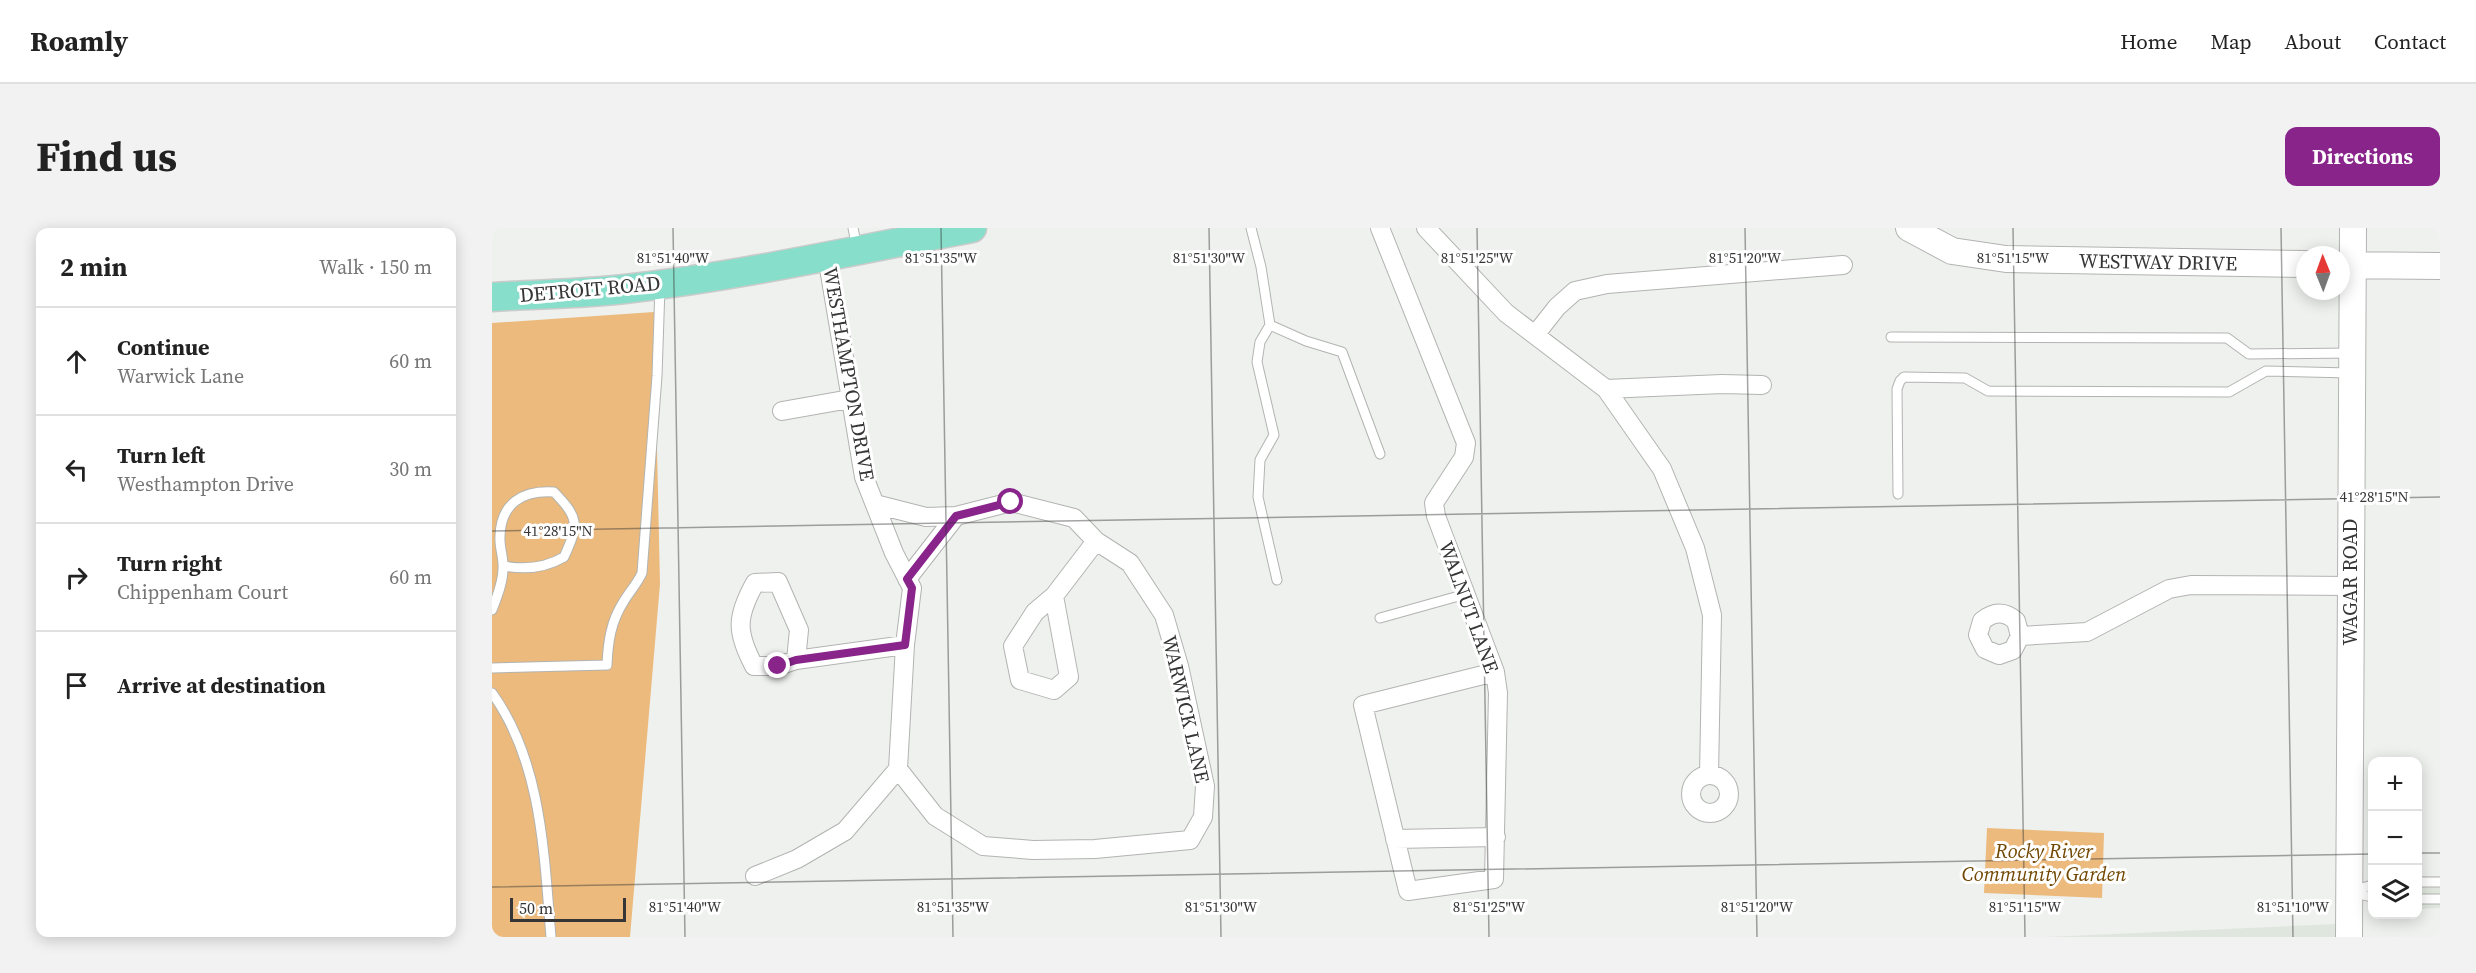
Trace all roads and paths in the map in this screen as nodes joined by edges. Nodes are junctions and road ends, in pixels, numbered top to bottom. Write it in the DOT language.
graph roads {
  1 [pos="972,228"];
  2 [pos="1251,228"];
  3 [pos="1380,228"];
  4 [pos="1426,228"];
  5 [pos="1909,228"];
  6 [pos="2353,232"];
  7 [pos="855,239"];
  8 [pos="2350,248"];
  9 [pos="827,256"];
  10 [pos="2296,264"];
  11 [pos="1843,265"];
  12 [pos="2350,265"];
  13 [pos="2440,266"];
  14 [pos="660,284"];
  15 [pos="492,297"];
  16 [pos="2349,300"];
  17 [pos="1270,325"];
  18 [pos="1535,335"];
  19 [pos="1891,337"];
  20 [pos="2353,363"];
  21 [pos="1762,385"];
  22 [pos="1606,389"];
  23 [pos="850,399"];
  24 [pos="782,411"];
  25 [pos="1380,454"];
  26 [pos="1898,495"];
  27 [pos="875,504"];
  28 [pos="956,516"];
  29 [pos="1096,541"];
  30 [pos="504,566"];
  31 [pos="907,579"];
  32 [pos="1277,580"];
  33 [pos="2350,586"];
  34 [pos="1466,594"];
  35 [pos="1054,596"];
  36 [pos="492,610"];
  37 [pos="1380,618"];
  38 [pos="2020,636"];
  39 [pos="905,645"];
  40 [pos="796,660"];
  41 [pos="492,668"];
  42 [pos="1495,672"];
  43 [pos="492,693"];
  44 [pos="898,769"];
  45 [pos="1709,775"];
  46 [pos="1496,837"];
  47 [pos="1395,838"];
  48 [pos="755,876"];
  49 [pos="2422,882"];
  50 [pos="2440,882"];
  51 [pos="2365,891"];
  52 [pos="2422,899"];
  53 [pos="2440,899"];
  54 [pos="551,937"];
  55 [pos="2349,937"];
  1 -- 7 [label="main road, DETROIT ROAD"];
  2 -- 17 [label="lane"];
  3 -- 34 [label="street, WALNUT LANE"];
  4 -- 18 [label="street"];
  5 -- 10 [label="main road, WESTWAY DRIVE"];
  6 -- 8 [label="main road, WAGAR ROAD"];
  7 -- 9 [label="main road, DETROIT ROAD"];
  9 -- 14 [label="main road, DETROIT ROAD"];
  9 -- 23 [label="street, WESTHAMPTON DRIVE"];
  11 -- 18 [label="street"];
  12 -- 13 [label="main road"];
  14 -- 15 [label="main road, DETROIT ROAD"];
  14 -- 41 [label="lane"];
  16 -- 20 [label="main road, WAGAR ROAD"];
  17 -- 25 [label="lane"];
  17 -- 32 [label="lane"];
  18 -- 22 [label="street"];
  19 -- 20 [label="lane"];
  20 -- 26 [label="lane"];
  20 -- 33 [label="main road, WAGAR ROAD"];
  21 -- 22 [label="street"];
  22 -- 45 [label="street"];
  23 -- 24 [label="street"];
  23 -- 27 [label="street, WESTHAMPTON DRIVE"];
  27 -- 28 [label="street, WARWICK LANE"];
  27 -- 31 [label="street, WESTHAMPTON DRIVE"];
  28 -- 29 [label="street, WARWICK LANE"];
  28 -- 31 [label="street"];
  29 -- 35 [label="street"];
  29 -- 44 [label="street, WARWICK LANE"];
  30 -- 30 [label="lane"];
  30 -- 36 [label="lane"];
  31 -- 39 [label="street, WESTHAMPTON DRIVE"];
  33 -- 38 [label="street"];
  33 -- 51 [label="main road, WAGAR ROAD"];
  34 -- 37 [label="lane"];
  34 -- 42 [label="street, WALNUT LANE"];
  35 -- 35 [label="street"];
  39 -- 40 [label="street"];
  39 -- 44 [label="street, WESTHAMPTON DRIVE"];
  40 -- 40 [label="street"];
  42 -- 46 [label="street, WALNUT LANE"];
  42 -- 47 [label="street, WALNUT LANE"];
  43 -- 54 [label="lane"];
  44 -- 48 [label="street"];
  46 -- 47 [label="street"];
  46 -- 47 [label="street, WALNUT LANE"];
  49 -- 50 [label="lane"];
  51 -- 55 [label="main road, WAGAR ROAD"];
  52 -- 53 [label="lane"];
}
